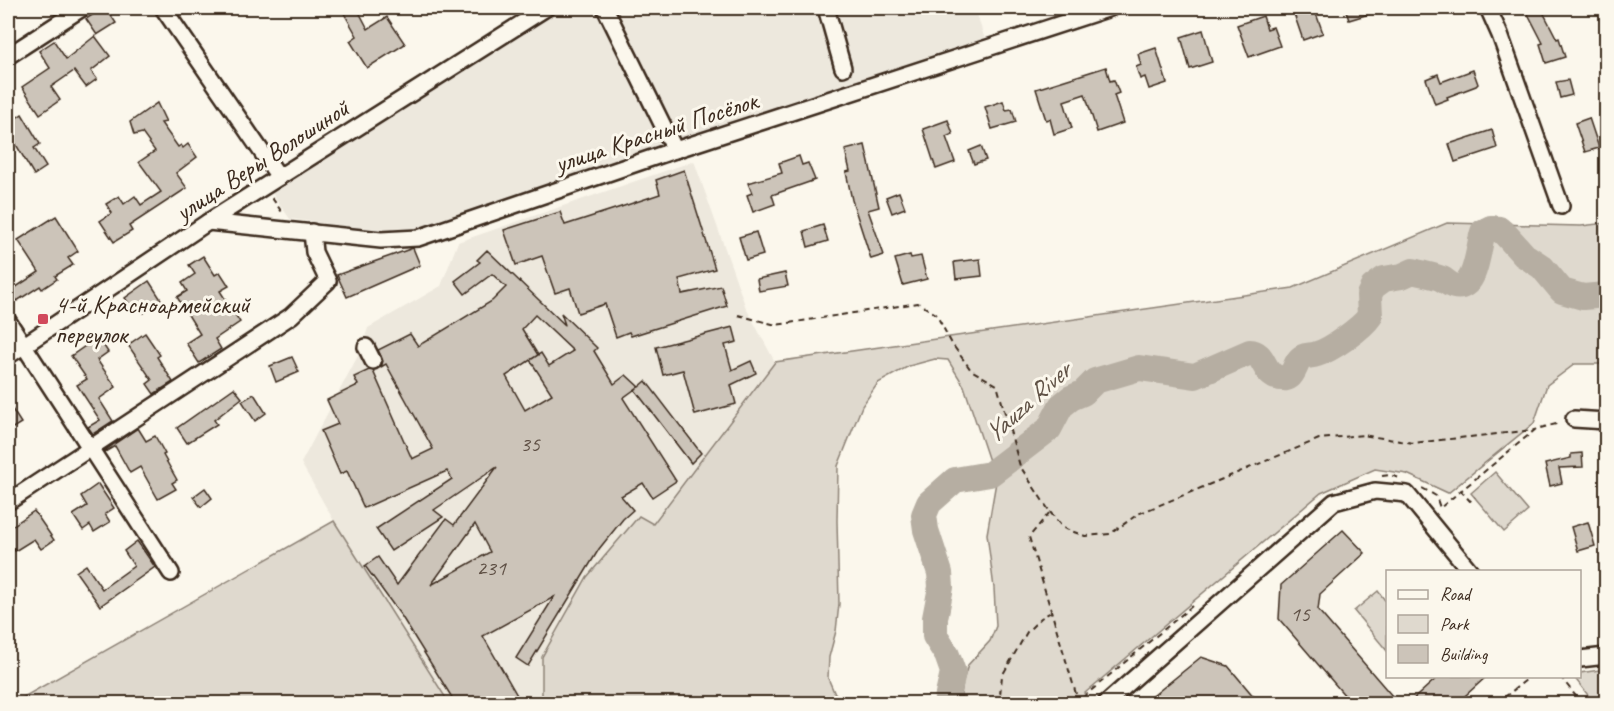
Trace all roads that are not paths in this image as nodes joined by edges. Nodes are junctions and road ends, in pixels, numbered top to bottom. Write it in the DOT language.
graph roads {
  1 [pos="82,8"];
  2 [pos="163,8"];
  3 [pos="546,8"];
  4 [pos="605,8"];
  5 [pos="826,8"];
  6 [pos="1110,8"];
  7 [pos="1488,8"];
  8 [pos="8,56"];
  9 [pos="843,68"];
  10 [pos="675,150"];
  11 [pos="279,177"];
  12 [pos="1561,206"];
  13 [pos="208,222"];
  14 [pos="312,232"];
  15 [pos="8,321"];
  16 [pos="24,346"];
  17 [pos="8,356"];
  18 [pos="1574,419"];
  19 [pos="1606,421"];
  20 [pos="90,447"];
  21 [pos="8,502"];
  22 [pos="1470,570"];
  23 [pos="171,573"];
  24 [pos="1606,656"];
  25 [pos="1581,659"];
  26 [pos="1105,704"];
  1 -- 8 [label="street"];
  2 -- 11 [label="street"];
  3 -- 11 [label="street, улица Веры Волошиной"];
  4 -- 10 [label="street"];
  5 -- 9 [label="street"];
  6 -- 10 [label="street, улица Красный Посёлок"];
  7 -- 12 [label="street"];
  10 -- 14 [label="street, улица Красный Посёлок"];
  11 -- 13 [label="street, улица Веры Волошиной"];
  13 -- 14 [label="street, улица Красный Посёлок"];
  13 -- 16 [label="street, улица Веры Волошиной"];
  14 -- 20 [label="street"];
  15 -- 16 [label="street"];
  16 -- 17 [label="street, улица Веры Волошиной"];
  16 -- 20 [label="street"];
  18 -- 19 [label="street"];
  20 -- 21 [label="street"];
  20 -- 23 [label="street"];
  22 -- 26 [label="street"];
  24 -- 25 [label="street"];
}
